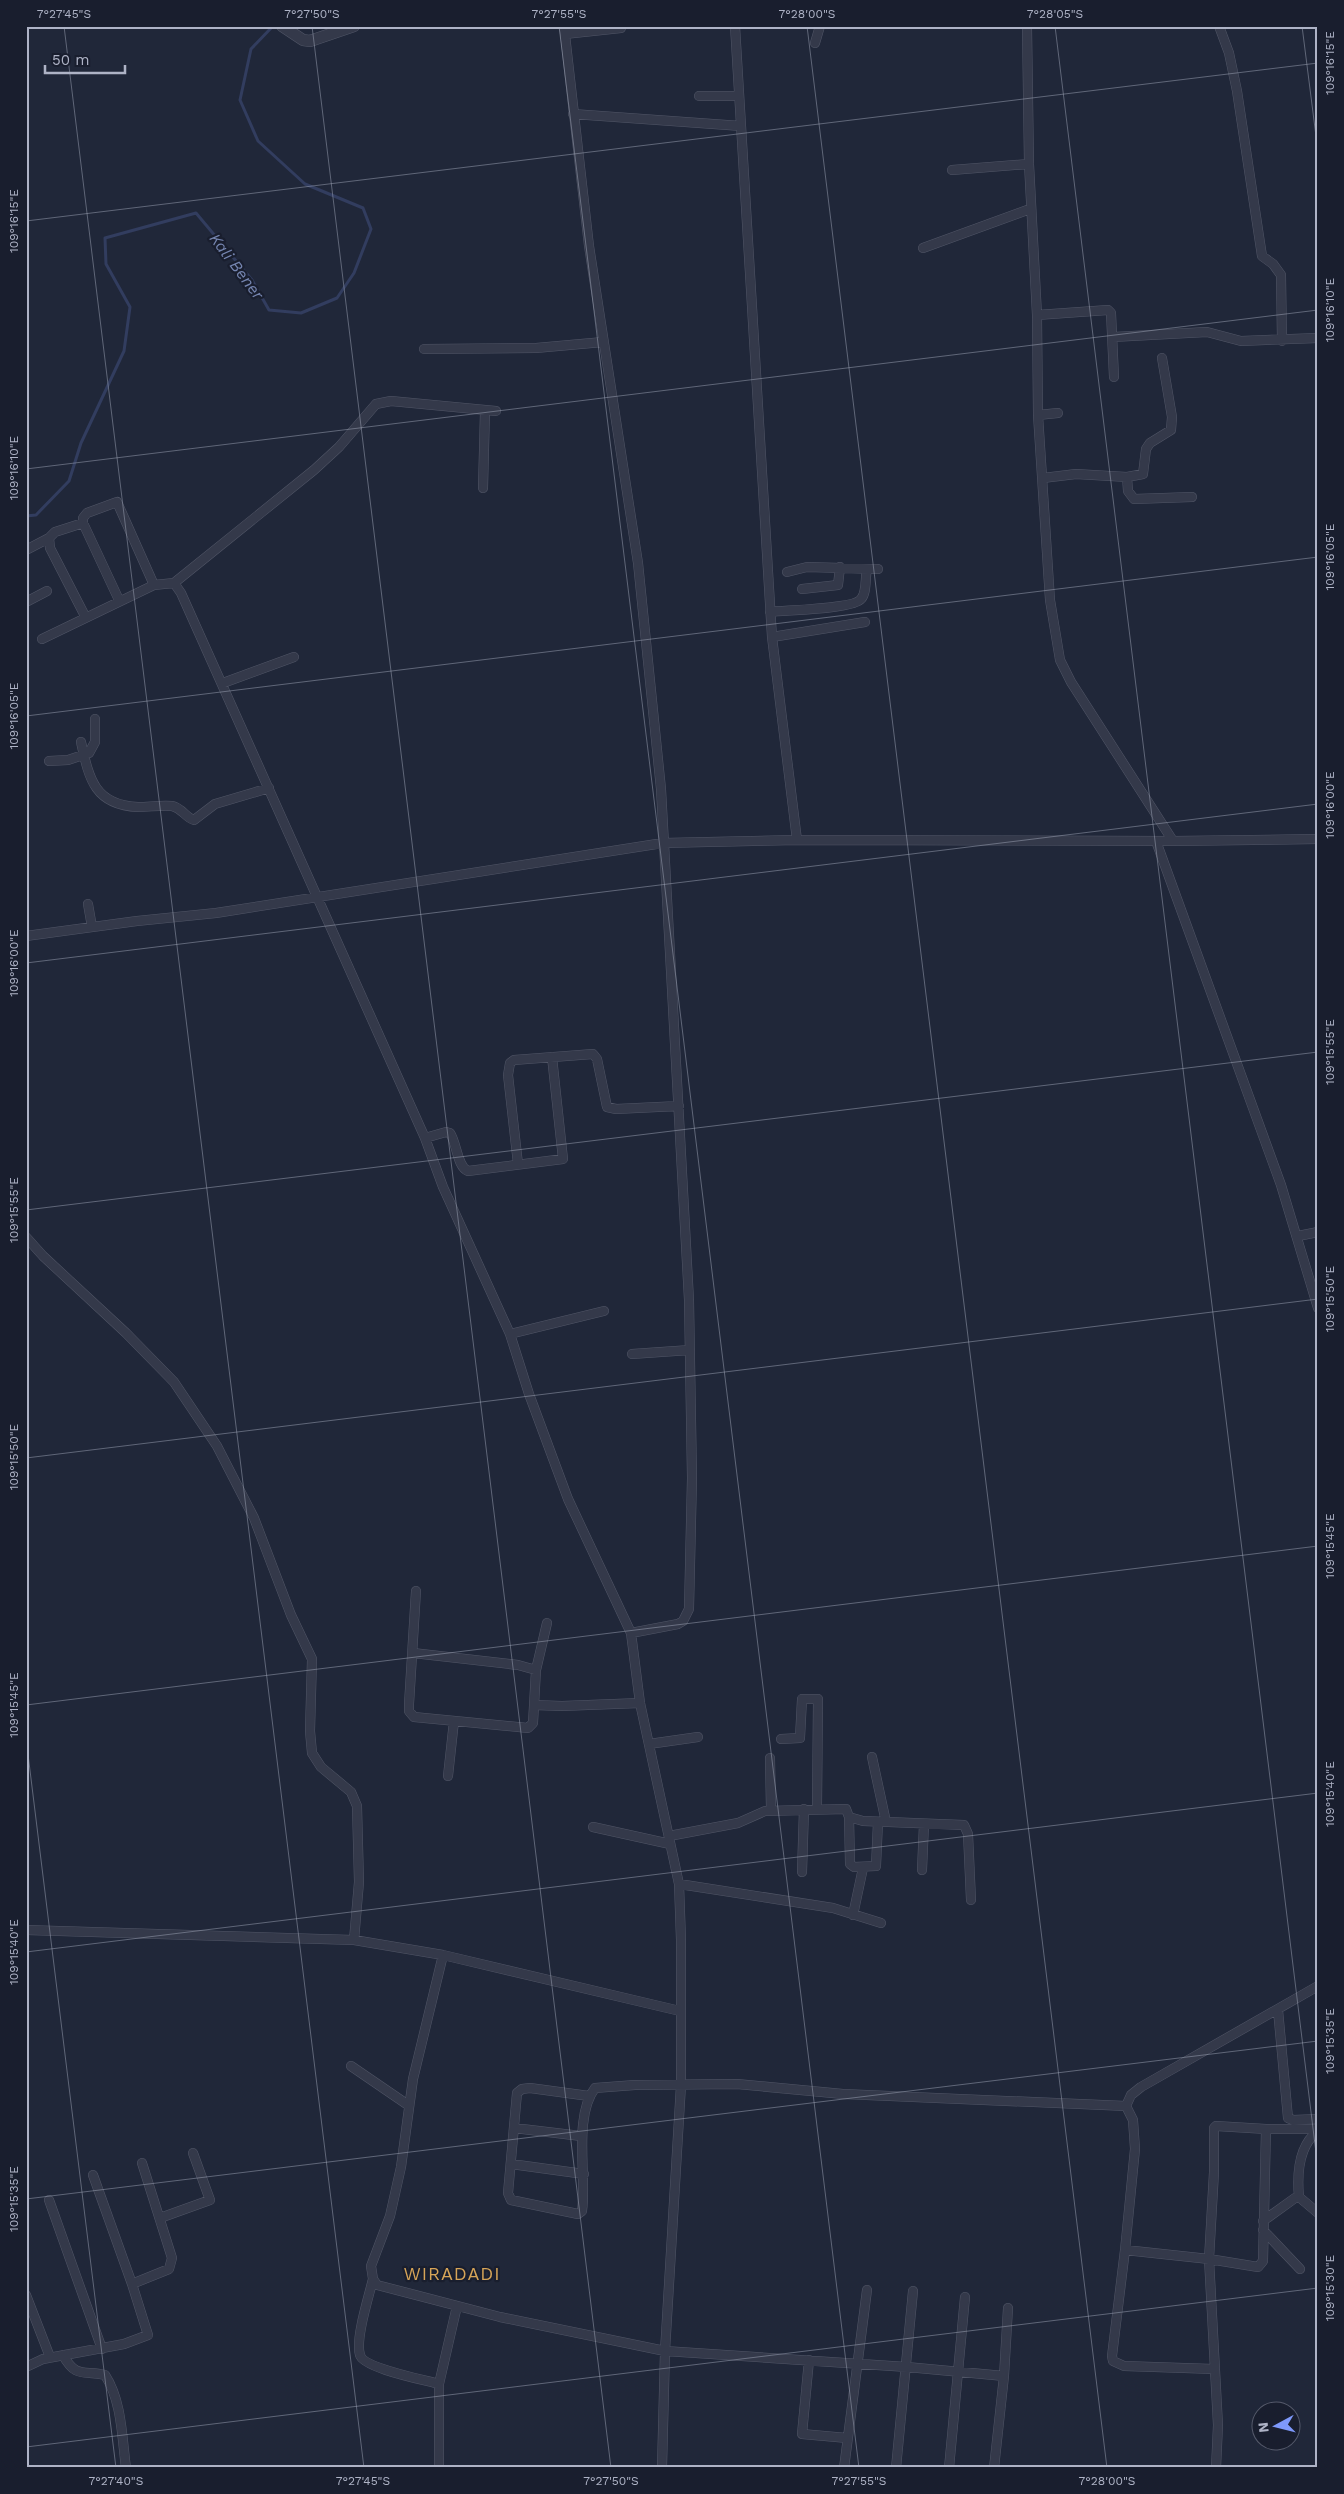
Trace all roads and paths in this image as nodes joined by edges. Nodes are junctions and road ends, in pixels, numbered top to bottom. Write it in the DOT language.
graph roads {
  1 [pos="282,26"];
  2 [pos="354,26"];
  3 [pos="735,26"];
  4 [pos="820,26"];
  5 [pos="1028,26"];
  6 [pos="1219,26"];
  7 [pos="621,28"];
  8 [pos="564,30"];
  9 [pos="815,43"];
  10 [pos="700,96"];
  11 [pos="739,96"];
  12 [pos="573,114"];
  13 [pos="741,126"];
  14 [pos="1028,164"];
  15 [pos="952,170"];
  16 [pos="1030,209"];
  17 [pos="923,248"];
  18 [pos="1037,315"];
  19 [pos="1112,337"];
  20 [pos="1318,338"];
  21 [pos="1282,341"];
  22 [pos="603,342"];
  23 [pos="424,350"];
  24 [pos="1162,358"];
  25 [pos="1114,377"];
  26 [pos="485,411"];
  27 [pos="496,411"];
  28 [pos="1058,413"];
  29 [pos="1038,415"];
  30 [pos="1127,477"];
  31 [pos="1043,478"];
  32 [pos="483,488"];
  33 [pos="1192,497"];
  34 [pos="83,523"];
  35 [pos="49,538"];
  36 [pos="26,550"];
  37 [pos="840,567"];
  38 [pos="867,569"];
  39 [pos="878,569"];
  40 [pos="788,572"];
  41 [pos="174,583"];
  42 [pos="154,585"];
  43 [pos="802,589"];
  44 [pos="47,592"];
  45 [pos="119,600"];
  46 [pos="26,602"];
  47 [pos="770,612"];
  48 [pos="85,616"];
  49 [pos="865,622"];
  50 [pos="772,636"];
  51 [pos="42,638"];
  52 [pos="294,657"];
  53 [pos="223,683"];
  54 [pos="95,719"];
  55 [pos="81,742"];
  56 [pos="84,756"];
  57 [pos="49,760"];
  58 [pos="269,788"];
  59 [pos="1318,839"];
  60 [pos="797,840"];
  61 [pos="1156,841"];
  62 [pos="1173,842"];
  63 [pos="663,843"];
  64 [pos="318,898"];
  65 [pos="88,904"];
  66 [pos="92,927"];
  67 [pos="26,936"];
  68 [pos="552,1057"];
  69 [pos="679,1106"];
  70 [pos="425,1138"];
  71 [pos="518,1164"];
  72 [pos="1318,1232"];
  73 [pos="1298,1236"];
  74 [pos="26,1237"];
  75 [pos="1318,1308"];
  76 [pos="604,1311"];
  77 [pos="510,1334"];
  78 [pos="690,1350"];
  79 [pos="632,1354"];
  80 [pos="416,1591"];
  81 [pos="547,1623"];
  82 [pos="631,1632"];
  83 [pos="413,1653"];
  84 [pos="536,1670"];
  85 [pos="640,1703"];
  86 [pos="534,1705"];
  87 [pos="454,1721"];
  88 [pos="698,1737"];
  89 [pos="781,1738"];
  90 [pos="800,1738"];
  91 [pos="818,1738"];
  92 [pos="649,1744"];
  93 [pos="872,1756"];
  94 [pos="770,1758"];
  95 [pos="448,1776"];
  96 [pos="804,1809"];
  97 [pos="817,1809"];
  98 [pos="771,1810"];
  99 [pos="849,1816"];
  100 [pos="882,1822"];
  101 [pos="924,1824"];
  102 [pos="592,1827"];
  103 [pos="670,1840"];
  104 [pos="863,1868"];
  105 [pos="922,1870"];
  106 [pos="802,1872"];
  107 [pos="679,1884"];
  108 [pos="971,1900"];
  109 [pos="853,1915"];
  110 [pos="881,1923"];
  111 [pos="26,1930"];
  112 [pos="354,1940"];
  113 [pos="443,1955"];
  114 [pos="1318,1986"];
  115 [pos="1278,2010"];
  116 [pos="680,2011"];
  117 [pos="351,2066"];
  118 [pos="681,2085"];
  119 [pos="589,2096"];
  120 [pos="408,2105"];
  121 [pos="1126,2106"];
  122 [pos="1318,2119"];
  123 [pos="514,2128"];
  124 [pos="1266,2129"];
  125 [pos="1318,2130"];
  126 [pos="582,2136"];
  127 [pos="193,2153"];
  128 [pos="142,2162"];
  129 [pos="511,2164"];
  130 [pos="584,2174"];
  131 [pos="93,2175"];
  132 [pos="1300,2197"];
  133 [pos="49,2200"];
  134 [pos="1318,2213"];
  135 [pos="160,2218"];
  136 [pos="1263,2225"];
  137 [pos="1125,2250"];
  138 [pos="1209,2259"];
  139 [pos="1300,2269"];
  140 [pos="373,2279"];
  141 [pos="132,2284"];
  142 [pos="867,2290"];
  143 [pos="914,2291"];
  144 [pos="26,2294"];
  145 [pos="965,2297"];
  146 [pos="457,2306"];
  147 [pos="1008,2308"];
  148 [pos="102,2348"];
  149 [pos="665,2351"];
  150 [pos="63,2355"];
  151 [pos="50,2357"];
  152 [pos="809,2360"];
  153 [pos="857,2363"];
  154 [pos="26,2367"];
  155 [pos="907,2367"];
  156 [pos="1214,2370"];
  157 [pos="957,2372"];
  158 [pos="1004,2376"];
  159 [pos="438,2384"];
  160 [pos="847,2438"];
  161 [pos="126,2468"];
  162 [pos="439,2468"];
  163 [pos="662,2468"];
  164 [pos="844,2468"];
  165 [pos="896,2468"];
  166 [pos="949,2468"];
  167 [pos="994,2468"];
  168 [pos="1216,2468"];
  1 -- 2 [label="street"];
  3 -- 11 [label="street"];
  4 -- 9 [label="street"];
  5 -- 14 [label="street"];
  6 -- 21 [label="street"];
  7 -- 8 [label="street"];
  8 -- 12 [label="street"];
  10 -- 11 [label="street"];
  11 -- 13 [label="street"];
  12 -- 13 [label="street"];
  12 -- 22 [label="street"];
  13 -- 47 [label="street"];
  14 -- 15 [label="street"];
  14 -- 16 [label="street"];
  16 -- 17 [label="street"];
  16 -- 18 [label="street"];
  18 -- 19 [label="street"];
  18 -- 29 [label="street"];
  19 -- 21 [label="street"];
  19 -- 25 [label="street"];
  20 -- 21 [label="street"];
  22 -- 23 [label="street"];
  22 -- 63 [label="street"];
  24 -- 30 [label="street"];
  26 -- 27 [label="street"];
  26 -- 32 [label="street"];
  26 -- 41 [label="street"];
  28 -- 29 [label="street"];
  29 -- 31 [label="street"];
  30 -- 31 [label="street"];
  30 -- 33 [label="street"];
  31 -- 62 [label="street"];
  34 -- 35 [label="street"];
  34 -- 42 [label="street"];
  34 -- 45 [label="street"];
  35 -- 36 [label="street"];
  35 -- 48 [label="street"];
  37 -- 38 [label="street"];
  37 -- 40 [label="street"];
  37 -- 43 [label="street"];
  38 -- 39 [label="street"];
  38 -- 47 [label="street"];
  41 -- 42 [label="street"];
  41 -- 53 [label="street"];
  42 -- 45 [label="street"];
  44 -- 46 [label="street"];
  45 -- 48 [label="street"];
  47 -- 50 [label="street"];
  48 -- 51 [label="street"];
  49 -- 50 [label="street"];
  50 -- 60 [label="street"];
  52 -- 53 [label="street"];
  53 -- 58 [label="street"];
  54 -- 56 [label="street"];
  55 -- 56 [label="street"];
  56 -- 57 [label="street"];
  56 -- 58 [label="street"];
  58 -- 64 [label="street"];
  59 -- 62 [label="street"];
  60 -- 61 [label="street"];
  60 -- 63 [label="street"];
  61 -- 62 [label="street"];
  61 -- 73 [label="street"];
  63 -- 64 [label="street"];
  63 -- 69 [label="street"];
  64 -- 66 [label="street"];
  64 -- 70 [label="street"];
  65 -- 66 [label="street"];
  66 -- 67 [label="street"];
  68 -- 69 [label="street"];
  68 -- 71 [label="street"];
  68 -- 71 [label="street"];
  69 -- 78 [label="street"];
  70 -- 71 [label="street"];
  70 -- 77 [label="street"];
  72 -- 73 [label="street"];
  73 -- 75 [label="street"];
  74 -- 112 [label="street"];
  76 -- 77 [label="street"];
  77 -- 82 [label="street"];
  78 -- 79 [label="street"];
  78 -- 82 [label="street"];
  80 -- 83 [label="street"];
  81 -- 84 [label="street"];
  82 -- 85 [label="street"];
  83 -- 84 [label="street"];
  83 -- 87 [label="street"];
  84 -- 86 [label="street"];
  85 -- 86 [label="street"];
  85 -- 92 [label="street"];
  86 -- 87 [label="street"];
  87 -- 95 [label="street"];
  88 -- 92 [label="street"];
  89 -- 90 [label="street"];
  90 -- 91 [label="street"];
  90 -- 91 [label="street"];
  91 -- 97 [label="street"];
  92 -- 103 [label="street"];
  93 -- 100 [label="street"];
  94 -- 98 [label="street"];
  96 -- 97 [label="street"];
  96 -- 98 [label="street"];
  96 -- 106 [label="street"];
  97 -- 99 [label="street"];
  98 -- 103 [label="street"];
  99 -- 100 [label="street"];
  99 -- 104 [label="street"];
  100 -- 101 [label="street"];
  100 -- 104 [label="street"];
  101 -- 105 [label="street"];
  101 -- 108 [label="street"];
  102 -- 103 [label="street"];
  103 -- 107 [label="street"];
  104 -- 109 [label="street"];
  107 -- 109 [label="street"];
  107 -- 116 [label="street"];
  109 -- 110 [label="street"];
  111 -- 112 [label="street"];
  112 -- 113 [label="street"];
  113 -- 116 [label="street"];
  113 -- 120 [label="street"];
  114 -- 115 [label="street"];
  115 -- 121 [label="street"];
  115 -- 122 [label="street"];
  116 -- 118 [label="street"];
  117 -- 120 [label="street"];
  118 -- 119 [label="street"];
  118 -- 121 [label="street"];
  118 -- 149 [label="street"];
  119 -- 123 [label="street"];
  119 -- 126 [label="street"];
  120 -- 140 [label="street"];
  121 -- 137 [label="street"];
  123 -- 126 [label="street"];
  123 -- 129 [label="street"];
  124 -- 125 [label="street"];
  124 -- 136 [label="street"];
  124 -- 138 [label="street"];
  125 -- 132 [label="street"];
  126 -- 130 [label="street"];
  127 -- 135 [label="street"];
  128 -- 135 [label="street"];
  129 -- 130 [label="street"];
  129 -- 130 [label="street"];
  131 -- 141 [label="street"];
  132 -- 134 [label="street"];
  132 -- 136 [label="street"];
  133 -- 148 [label="street"];
  135 -- 141 [label="street"];
  136 -- 138 [label="street"];
  136 -- 139 [label="street"];
  137 -- 138 [label="street"];
  137 -- 156 [label="street"];
  138 -- 156 [label="street"];
  140 -- 146 [label="street"];
  140 -- 159 [label="street"];
  141 -- 148 [label="street"];
  142 -- 153 [label="street"];
  143 -- 155 [label="street"];
  144 -- 151 [label="street"];
  145 -- 157 [label="street"];
  146 -- 149 [label="street"];
  146 -- 159 [label="street"];
  147 -- 158 [label="street"];
  148 -- 150 [label="street"];
  149 -- 152 [label="street"];
  149 -- 163 [label="street"];
  150 -- 151 [label="street"];
  150 -- 161 [label="street"];
  151 -- 154 [label="street"];
  152 -- 153 [label="street"];
  152 -- 160 [label="street"];
  153 -- 155 [label="street"];
  153 -- 160 [label="street"];
  155 -- 157 [label="street"];
  155 -- 165 [label="street"];
  156 -- 168 [label="street"];
  157 -- 158 [label="street"];
  157 -- 166 [label="street"];
  158 -- 167 [label="street"];
  159 -- 162 [label="street"];
  160 -- 164 [label="street"];
}
